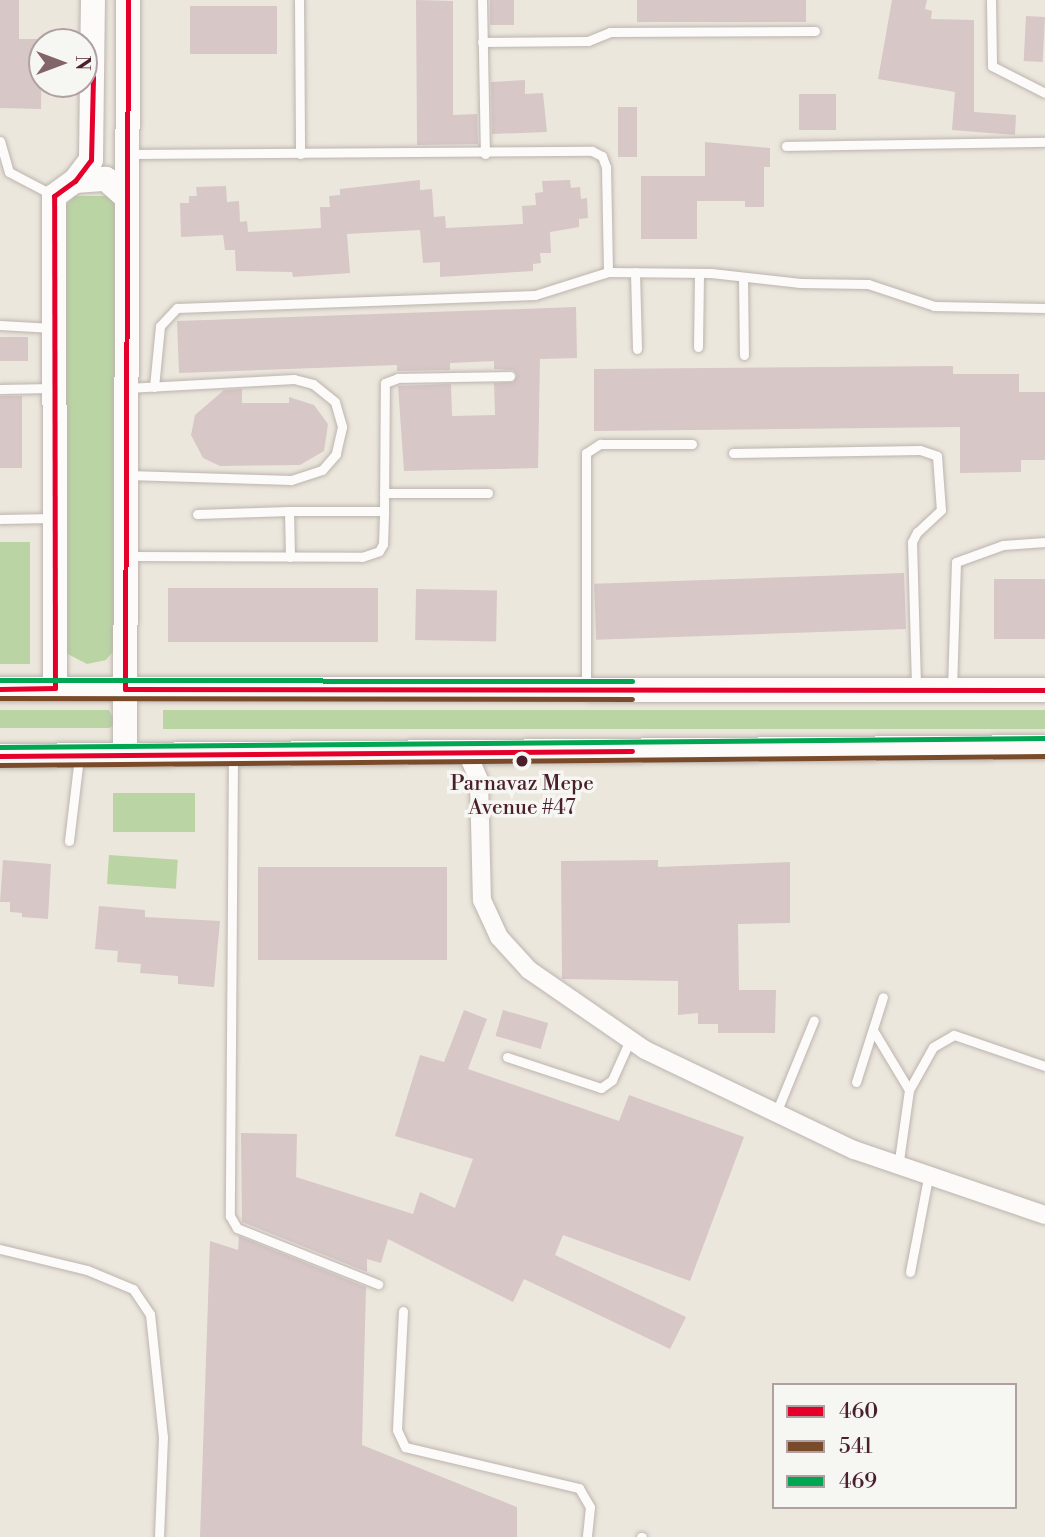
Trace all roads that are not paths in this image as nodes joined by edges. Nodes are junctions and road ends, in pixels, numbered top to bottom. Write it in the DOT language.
graph roads {
  1 [pos="93,0"];
  2 [pos="128,0"];
  3 [pos="299,0"];
  4 [pos="482,0"];
  5 [pos="991,0"];
  6 [pos="815,31"];
  7 [pos="482,42"];
  8 [pos="1045,93"];
  9 [pos="0,141"];
  10 [pos="1045,142"];
  11 [pos="786,146"];
  12 [pos="127,153"];
  13 [pos="300,154"];
  14 [pos="485,154"];
  15 [pos="75,181"];
  16 [pos="54,196"];
  17 [pos="127,198"];
  18 [pos="608,272"];
  19 [pos="635,272"];
  20 [pos="699,273"];
  21 [pos="743,276"];
  22 [pos="1045,308"];
  23 [pos="0,325"];
  24 [pos="54,328"];
  25 [pos="698,347"];
  26 [pos="637,349"];
  27 [pos="744,355"];
  28 [pos="510,376"];
  29 [pos="154,387"];
  30 [pos="54,388"];
  31 [pos="126,388"];
  32 [pos="0,389"];
  33 [pos="692,444"];
  34 [pos="733,453"];
  35 [pos="126,475"];
  36 [pos="384,493"];
  37 [pos="488,493"];
  38 [pos="289,511"];
  39 [pos="384,511"];
  40 [pos="197,514"];
  41 [pos="53,518"];
  42 [pos="0,519"];
  43 [pos="1045,542"];
  44 [pos="126,556"];
  45 [pos="290,557"];
  46 [pos="55,688"];
  47 [pos="0,689"];
  48 [pos="125,689"];
  49 [pos="586,690"];
  50 [pos="916,690"];
  51 [pos="952,690"];
  52 [pos="1045,690"];
  53 [pos="1045,747"];
  54 [pos="467,753"];
  55 [pos="125,755"];
  56 [pos="0,756"];
  57 [pos="79,756"];
  58 [pos="233,756"];
  59 [pos="69,841"];
  60 [pos="883,997"];
  61 [pos="814,1020"];
  62 [pos="873,1030"];
  63 [pos="630,1040"];
  64 [pos="507,1057"];
  65 [pos="1045,1066"];
  66 [pos="856,1082"];
  67 [pos="909,1090"];
  68 [pos="776,1113"];
  69 [pos="898,1167"];
  70 [pos="928,1178"];
  71 [pos="1045,1216"];
  72 [pos="0,1249"];
  73 [pos="910,1272"];
  74 [pos="378,1284"];
  75 [pos="403,1311"];
  76 [pos="159,1537"];
  77 [pos="587,1537"];
  1 -- 15 [label="main road"];
  2 -- 12 [label="main road"];
  3 -- 13 [label="lane"];
  4 -- 7 [label="lane"];
  5 -- 8 [label="lane"];
  6 -- 7 [label="lane"];
  7 -- 14 [label="lane"];
  9 -- 16 [label="lane"];
  10 -- 11 [label="lane"];
  12 -- 13 [label="lane"];
  12 -- 17 [label="main road"];
  13 -- 14 [label="lane"];
  14 -- 18 [label="lane"];
  15 -- 16 [label="main road"];
  15 -- 17 [label="main road"];
  16 -- 24 [label="main road"];
  17 -- 31 [label="main road"];
  18 -- 19 [label="lane"];
  18 -- 29 [label="lane"];
  19 -- 20 [label="lane"];
  19 -- 26 [label="lane"];
  20 -- 21 [label="lane"];
  20 -- 25 [label="lane"];
  21 -- 22 [label="lane"];
  21 -- 27 [label="lane"];
  23 -- 24 [label="lane"];
  24 -- 30 [label="main road"];
  28 -- 36 [label="lane"];
  29 -- 31 [label="lane"];
  29 -- 35 [label="lane"];
  30 -- 32 [label="lane"];
  30 -- 41 [label="main road"];
  31 -- 35 [label="main road"];
  33 -- 49 [label="lane"];
  34 -- 50 [label="lane"];
  35 -- 44 [label="main road"];
  36 -- 37 [label="lane"];
  36 -- 39 [label="lane"];
  38 -- 39 [label="lane"];
  38 -- 40 [label="lane"];
  38 -- 45 [label="lane"];
  39 -- 45 [label="lane"];
  41 -- 42 [label="lane"];
  41 -- 46 [label="main road"];
  43 -- 51 [label="lane"];
  44 -- 45 [label="lane"];
  44 -- 48 [label="main road"];
  46 -- 47 [label="main road"];
  46 -- 48 [label="main road"];
  48 -- 49 [label="main road"];
  48 -- 55 [label="main road"];
  49 -- 50 [label="main road"];
  50 -- 51 [label="main road"];
  51 -- 52 [label="main road"];
  53 -- 54 [label="main road"];
  54 -- 58 [label="main road"];
  54 -- 63 [label="street"];
  55 -- 57 [label="main road"];
  55 -- 58 [label="main road"];
  56 -- 57 [label="main road"];
  57 -- 59 [label="lane"];
  58 -- 74 [label="lane"];
  60 -- 62 [label="lane"];
  61 -- 68 [label="lane"];
  62 -- 66 [label="lane"];
  62 -- 67 [label="lane"];
  63 -- 64 [label="lane"];
  63 -- 68 [label="street"];
  65 -- 67 [label="lane"];
  67 -- 69 [label="lane"];
  68 -- 69 [label="street"];
  69 -- 70 [label="street"];
  70 -- 71 [label="street"];
  70 -- 73 [label="lane"];
  72 -- 76 [label="lane"];
  75 -- 77 [label="lane"];
}
